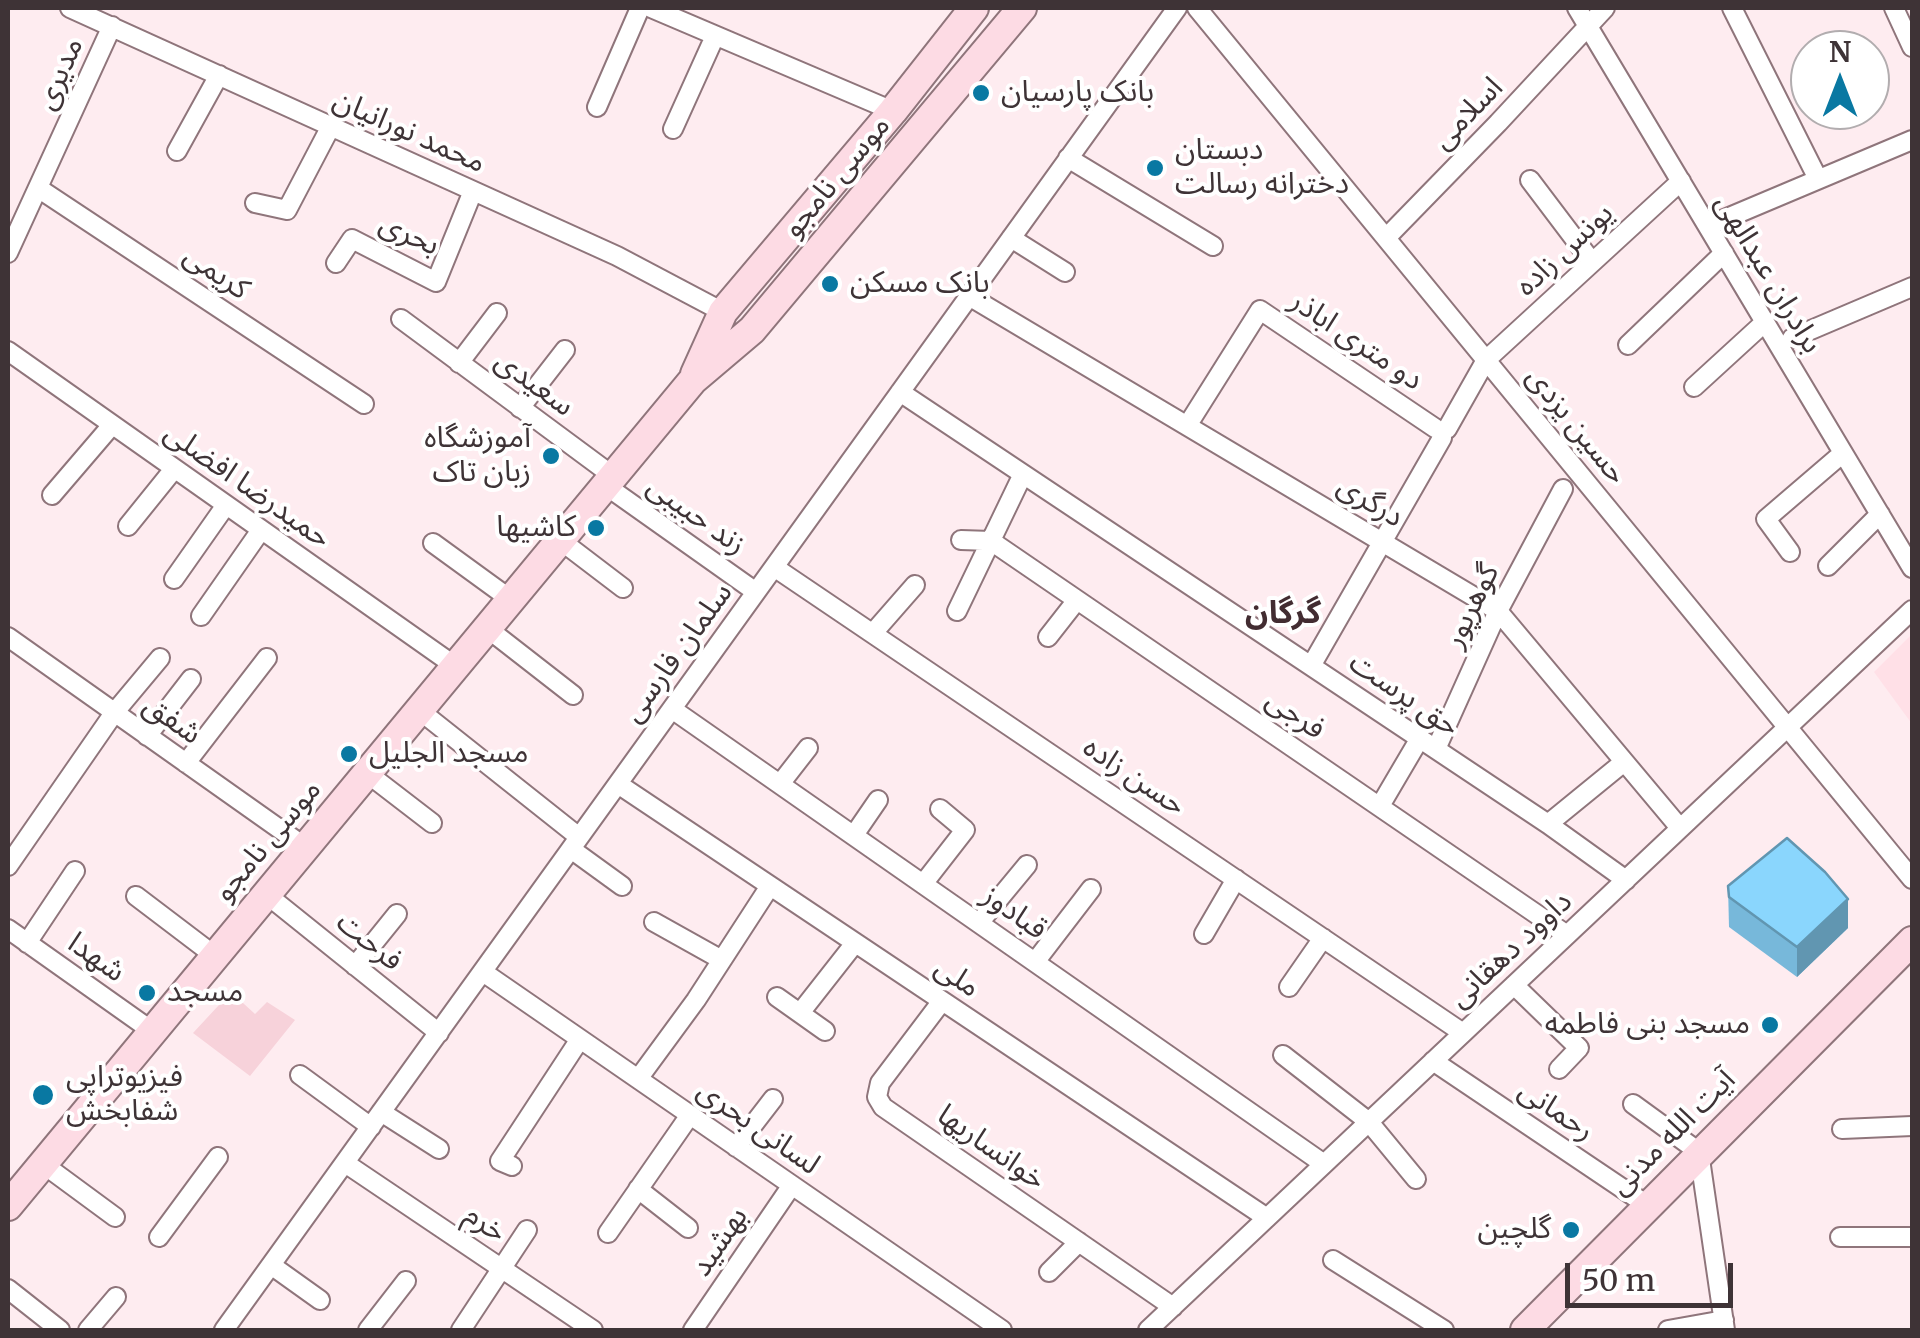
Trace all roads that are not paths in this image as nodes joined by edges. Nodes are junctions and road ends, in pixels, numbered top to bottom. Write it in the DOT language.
graph roads {
  1 [pos="70,8"];
  2 [pos="640,8"];
  3 [pos="652,8"];
  4 [pos="974,8"];
  5 [pos="1022,8"];
  6 [pos="1176,8"];
  7 [pos="1196,8"];
  8 [pos="1577,8"];
  9 [pos="1605,8"];
  10 [pos="1732,8"];
  11 [pos="1894,8"];
  12 [pos="683,14"];
  13 [pos="1588,25"];
  14 [pos="112,26"];
  15 [pos="715,36"];
  16 [pos="1912,47"];
  17 [pos="218,75"];
  18 [pos="597,107"];
  19 [pos="893,111"];
  20 [pos="331,126"];
  21 [pos="673,130"];
  22 [pos="918,132"];
  23 [pos="1912,140"];
  24 [pos="177,151"];
  25 [pos="1068,158"];
  26 [pos="1530,180"];
  27 [pos="1681,180"];
  28 [pos="1818,180"];
  29 [pos="38,188"];
  30 [pos="473,191"];
  31 [pos="255,203"];
  32 [pos="1708,226"];
  33 [pos="1011,238"];
  34 [pos="1386,238"];
  35 [pos="1213,246"];
  36 [pos="8,253"];
  37 [pos="1724,253"];
  38 [pos="1592,262"];
  39 [pos="336,263"];
  40 [pos="1065,272"];
  41 [pos="1912,288"];
  42 [pos="969,296"];
  43 [pos="723,312"];
  44 [pos="497,313"];
  45 [pos="402,319"];
  46 [pos="1766,322"];
  47 [pos="1792,338"];
  48 [pos="1628,345"];
  49 [pos="565,350"];
  50 [pos="9,356"];
  51 [pos="1486,360"];
  52 [pos="458,363"];
  53 [pos="693,380"];
  54 [pos="1694,387"];
  55 [pos="900,392"];
  56 [pos="364,404"];
  57 [pos="520,408"];
  58 [pos="112,425"];
  59 [pos="1187,426"];
  60 [pos="1441,432"];
  61 [pos="1843,452"];
  62 [pos="174,468"];
  63 [pos="1023,474"];
  64 [pos="609,481"];
  65 [pos="1562,489"];
  66 [pos="52,495"];
  67 [pos="226,505"];
  68 [pos="1880,514"];
  69 [pos="128,526"];
  70 [pos="262,530"];
  71 [pos="560,540"];
  72 [pos="961,540"];
  73 [pos="991,541"];
  74 [pos="1382,542"];
  75 [pos="434,543"];
  76 [pos="1790,552"];
  77 [pos="1828,566"];
  78 [pos="774,567"];
  79 [pos="1912,568"];
  80 [pos="174,579"];
  81 [pos="915,584"];
  82 [pos="623,588"];
  83 [pos="756,592"];
  84 [pos="510,600"];
  85 [pos="1077,600"];
  86 [pos="1912,610"];
  87 [pos="957,611"];
  88 [pos="1498,611"];
  89 [pos="201,616"];
  90 [pos="487,628"];
  91 [pos="873,634"];
  92 [pos="1048,637"];
  93 [pos="8,638"];
  94 [pos="160,658"];
  95 [pos="268,658"];
  96 [pos="455,666"];
  97 [pos="1311,666"];
  98 [pos="191,679"];
  99 [pos="573,696"];
  100 [pos="672,709"];
  101 [pos="419,710"];
  102 [pos="114,713"];
  103 [pos="1788,727"];
  104 [pos="147,736"];
  105 [pos="1428,743"];
  106 [pos="808,748"];
  107 [pos="1624,762"];
  108 [pos="186,763"];
  109 [pos="367,773"];
  110 [pos="618,784"];
  111 [pos="780,784"];
  112 [pos="878,800"];
  113 [pos="1380,806"];
  114 [pos="940,809"];
  115 [pos="432,823"];
  116 [pos="1548,824"];
  117 [pos="1680,828"];
  118 [pos="854,836"];
  119 [pos="575,843"];
  120 [pos="305,847"];
  121 [pos="1026,865"];
  122 [pos="8,866"];
  123 [pos="74,872"];
  124 [pos="1236,879"];
  125 [pos="1912,879"];
  126 [pos="1626,880"];
  127 [pos="924,884"];
  128 [pos="622,886"];
  129 [pos="770,886"];
  130 [pos="1091,889"];
  131 [pos="266,894"];
  132 [pos="136,896"];
  133 [pos="398,914"];
  134 [pos="654,922"];
  135 [pos="980,923"];
  136 [pos="8,929"];
  137 [pos="1204,934"];
  138 [pos="1567,935"];
  139 [pos="1324,938"];
  140 [pos="1912,941"];
  141 [pos="855,942"];
  142 [pos="28,943"];
  143 [pos="215,956"];
  144 [pos="722,960"];
  145 [pos="1035,962"];
  146 [pos="355,966"];
  147 [pos="483,972"];
  148 [pos="1514,985"];
  149 [pos="1289,987"];
  150 [pos="777,997"];
  151 [pos="942,1001"];
  152 [pos="800,1013"];
  153 [pos="152,1031"];
  154 [pos="825,1031"];
  155 [pos="438,1033"];
  156 [pos="1464,1033"];
  157 [pos="580,1039"];
  158 [pos="1283,1055"];
  159 [pos="1433,1061"];
  160 [pos="1559,1070"];
  161 [pos="300,1075"];
  162 [pos="638,1079"];
  163 [pos="773,1099"];
  164 [pos="1633,1104"];
  165 [pos="690,1114"];
  166 [pos="376,1119"];
  167 [pos="1369,1122"];
  168 [pos="1912,1126"];
  169 [pos="1842,1129"];
  170 [pos="736,1147"];
  171 [pos="439,1149"];
  172 [pos="1700,1152"];
  173 [pos="218,1157"];
  174 [pos="345,1163"];
  175 [pos="43,1164"];
  176 [pos="1324,1164"];
  177 [pos="512,1166"];
  178 [pos="1416,1179"];
  179 [pos="792,1185"];
  180 [pos="638,1189"];
  181 [pos="8,1206"];
  182 [pos="1647,1206"];
  183 [pos="115,1217"];
  184 [pos="1266,1218"];
  185 [pos="688,1228"];
  186 [pos="527,1230"];
  187 [pos="608,1233"];
  188 [pos="159,1237"];
  189 [pos="1840,1237"];
  190 [pos="1912,1238"];
  191 [pos="1078,1242"];
  192 [pos="1333,1260"];
  193 [pos="272,1265"];
  194 [pos="503,1270"];
  195 [pos="1049,1272"];
  196 [pos="406,1281"];
  197 [pos="8,1289"];
  198 [pos="116,1297"];
  199 [pos="320,1300"];
  200 [pos="1172,1307"];
  201 [pos="1724,1325"];
  202 [pos="60,1330"];
  203 [pos="88,1330"];
  204 [pos="224,1330"];
  205 [pos="368,1330"];
  206 [pos="461,1330"];
  207 [pos="592,1330"];
  208 [pos="693,1330"];
  209 [pos="1002,1330"];
  210 [pos="1148,1330"];
  211 [pos="1444,1330"];
  212 [pos="1525,1330"];
  213 [pos="1668,1330"];
  1 -- 14 [label="street, محمد نورانیان"];
  2 -- 18 [label="street"];
  3 -- 12 [label="street"];
  4 -- 19 [label="main road, موسی نامجو"];
  5 -- 22 [label="main road, موسی نامجو"];
  6 -- 25 [label="street, سلمان فارسی"];
  7 -- 34 [label="street, حسین یزدی"];
  8 -- 13 [label="street, برادران عبدالهی"];
  9 -- 13 [label="street, اسلامی"];
  10 -- 28 [label="street"];
  11 -- 16 [label="street"];
  12 -- 15 [label="street"];
  13 -- 27 [label="street, برادران عبدالهی"];
  13 -- 34 [label="street, اسلامی"];
  14 -- 17 [label="street, محمد نورانیان"];
  14 -- 29 [label="street, مدیری"];
  15 -- 19 [label="street"];
  15 -- 21 [label="street"];
  17 -- 20 [label="street, محمد نورانیان"];
  17 -- 24 [label="street"];
  19 -- 22 [label="main road"];
  19 -- 43 [label="main road, موسی نامجو"];
  20 -- 30 [label="street, محمد نورانیان"];
  20 -- 31 [label="street"];
  22 -- 53 [label="main road, موسی نامجو"];
  23 -- 28 [label="street"];
  25 -- 33 [label="street, سلمان فارسی"];
  25 -- 35 [label="street"];
  26 -- 38 [label="street"];
  27 -- 32 [label="street, برادران عبدالهی"];
  27 -- 38 [label="street, یونس زاده"];
  28 -- 32 [label="street"];
  29 -- 36 [label="street, مدیری"];
  29 -- 56 [label="street, کریمی"];
  30 -- 39 [label="street, بحری"];
  30 -- 43 [label="street, محمد نورانیان"];
  32 -- 37 [label="street, برادران عبدالهی"];
  33 -- 40 [label="street"];
  33 -- 42 [label="street, سلمان فارسی"];
  34 -- 51 [label="street, حسین یزدی"];
  37 -- 46 [label="street, برادران عبدالهی"];
  37 -- 48 [label="street"];
  38 -- 51 [label="street, یونس زاده"];
  41 -- 47 [label="street"];
  42 -- 55 [label="street, سلمان فارسی"];
  42 -- 59 [label="street, درگری"];
  43 -- 53 [label="main road, موسی نامجو"];
  44 -- 52 [label="street"];
  45 -- 52 [label="street, سعیدی"];
  46 -- 54 [label="street"];
  46 -- 61 [label="street, برادران عبدالهی"];
  49 -- 57 [label="street"];
  50 -- 58 [label="street, حمیدرضا افضلی"];
  51 -- 60 [label="street, یونس زاده"];
  51 -- 103 [label="street, حسین یزدی"];
  52 -- 57 [label="street, سعیدی"];
  53 -- 64 [label="main road, موسی نامجو"];
  55 -- 63 [label="street, حق پرست"];
  55 -- 78 [label="street, سلمان فارسی"];
  57 -- 64 [label="street, سعیدی"];
  58 -- 62 [label="street, حمیدرضا افضلی"];
  58 -- 66 [label="street"];
  59 -- 60 [label="street, دو متری اباذر"];
  59 -- 74 [label="street, درگری"];
  60 -- 74 [label="street, یونس زاده"];
  61 -- 68 [label="street, برادران عبدالهی"];
  61 -- 76 [label="street"];
  62 -- 67 [label="street, حمیدرضا افضلی"];
  62 -- 69 [label="street"];
  63 -- 73 [label="street"];
  63 -- 97 [label="street, حق پرست"];
  64 -- 71 [label="main road, موسی نامجو"];
  64 -- 83 [label="street, زند حبیبی"];
  65 -- 88 [label="street, گوهرپور"];
  67 -- 70 [label="street, حمیدرضا افضلی"];
  67 -- 80 [label="street"];
  68 -- 77 [label="street"];
  68 -- 79 [label="street, برادران عبدالهی"];
  70 -- 89 [label="street"];
  70 -- 96 [label="street, حمیدرضا افضلی"];
  71 -- 82 [label="street"];
  71 -- 84 [label="main road, موسی نامجو"];
  72 -- 73 [label="street"];
  73 -- 85 [label="street, فرجی"];
  73 -- 87 [label="street"];
  74 -- 88 [label="street, درگری"];
  74 -- 97 [label="street, یونس زاده"];
  75 -- 84 [label="street"];
  78 -- 83 [label="street, سلمان فارسی"];
  78 -- 91 [label="street, حسن زاده"];
  81 -- 91 [label="street"];
  83 -- 100 [label="street, سلمان فارسی"];
  84 -- 90 [label="main road, موسی نامجو"];
  85 -- 92 [label="street"];
  85 -- 113 [label="street, فرجی"];
  86 -- 103 [label="street, داوود دهقانی"];
  88 -- 105 [label="street, گوهرپور"];
  88 -- 107 [label="street, درگری"];
  90 -- 96 [label="main road, موسی نامجو"];
  90 -- 99 [label="street"];
  91 -- 124 [label="street, حسن زاده"];
  93 -- 102 [label="street, شفق"];
  94 -- 102 [label="street"];
  95 -- 108 [label="street"];
  96 -- 101 [label="main road, موسی نامجو"];
  97 -- 105 [label="street, حق پرست"];
  98 -- 104 [label="street"];
  100 -- 110 [label="street, سلمان فارسی"];
  100 -- 111 [label="street, قبادوز"];
  101 -- 109 [label="main road, موسی نامجو"];
  101 -- 119 [label="street"];
  102 -- 104 [label="street, شفق"];
  102 -- 122 [label="street"];
  103 -- 117 [label="street, داوود دهقانی"];
  103 -- 125 [label="street, حسین یزدی"];
  104 -- 108 [label="street, شفق"];
  105 -- 113 [label="street, گوهرپور"];
  105 -- 116 [label="street, حق پرست"];
  106 -- 111 [label="street"];
  107 -- 116 [label="street"];
  107 -- 117 [label="street, درگری"];
  108 -- 120 [label="street, شفق"];
  109 -- 115 [label="street"];
  109 -- 120 [label="main road, موسی نامجو"];
  110 -- 119 [label="street, سلمان فارسی"];
  110 -- 129 [label="street, ملی"];
  111 -- 118 [label="street, قبادوز"];
  112 -- 118 [label="street"];
  113 -- 138 [label="street, فرجی"];
  114 -- 127 [label="street"];
  116 -- 126 [label="street, حق پرست"];
  117 -- 126 [label="street, داوود دهقانی"];
  118 -- 127 [label="street, قبادوز"];
  119 -- 128 [label="street"];
  119 -- 147 [label="street, سلمان فارسی"];
  120 -- 131 [label="main road, موسی نامجو"];
  121 -- 135 [label="street"];
  123 -- 142 [label="street"];
  124 -- 137 [label="street"];
  124 -- 139 [label="street, حسن زاده"];
  126 -- 138 [label="street, داوود دهقانی"];
  127 -- 135 [label="street, قبادوز"];
  129 -- 141 [label="street, ملی"];
  129 -- 144 [label="street"];
  130 -- 145 [label="street"];
  131 -- 143 [label="main road, موسی نامجو"];
  131 -- 146 [label="street, فرحت"];
  132 -- 143 [label="street"];
  133 -- 146 [label="street"];
  134 -- 144 [label="street"];
  135 -- 145 [label="street, قبادوز"];
  136 -- 142 [label="street, شهدا"];
  138 -- 148 [label="street, داوود دهقانی"];
  139 -- 149 [label="street"];
  139 -- 156 [label="street, حسن زاده"];
  140 -- 172 [label="main road, آیت الله مدنی"];
  141 -- 151 [label="street, ملی"];
  141 -- 152 [label="street"];
  142 -- 153 [label="street, شهدا"];
  143 -- 153 [label="main road, موسی نامجو"];
  144 -- 162 [label="street"];
  145 -- 176 [label="street, قبادوز"];
  146 -- 155 [label="street, فرحت"];
  147 -- 155 [label="street, سلمان فارسی"];
  147 -- 157 [label="street, لسانی بحری"];
  148 -- 156 [label="street, داوود دهقانی"];
  148 -- 160 [label="street"];
  150 -- 152 [label="street"];
  151 -- 184 [label="street, ملی"];
  151 -- 191 [label="street, خوانساریها"];
  152 -- 154 [label="street"];
  153 -- 175 [label="main road, موسی نامجو"];
  155 -- 166 [label="street, سلمان فارسی"];
  156 -- 159 [label="street, داوود دهقانی"];
  157 -- 162 [label="street, لسانی بحری"];
  157 -- 177 [label="street"];
  158 -- 167 [label="street"];
  159 -- 167 [label="street, داوود دهقانی"];
  159 -- 182 [label="street, رحمانی"];
  161 -- 166 [label="street"];
  162 -- 165 [label="street, لسانی بحری"];
  163 -- 170 [label="street"];
  164 -- 172 [label="street"];
  165 -- 170 [label="street, لسانی بحری"];
  165 -- 180 [label="street"];
  166 -- 171 [label="street"];
  166 -- 174 [label="street, سلمان فارسی"];
  167 -- 176 [label="street, داوود دهقانی"];
  167 -- 178 [label="street"];
  168 -- 169 [label="street"];
  170 -- 179 [label="street, لسانی بحری"];
  172 -- 182 [label="main road, آیت الله مدنی"];
  172 -- 201 [label="street"];
  173 -- 188 [label="street"];
  174 -- 193 [label="street, سلمان فارسی"];
  174 -- 194 [label="street, خرم"];
  175 -- 181 [label="main road, موسی نامجو"];
  175 -- 183 [label="street"];
  176 -- 184 [label="street, داوود دهقانی"];
  179 -- 208 [label="street, بهشید"];
  179 -- 209 [label="street, لسانی بحری"];
  180 -- 185 [label="street"];
  180 -- 187 [label="street"];
  182 -- 212 [label="main road, آیت الله مدنی"];
  184 -- 200 [label="street, داوود دهقانی"];
  186 -- 194 [label="street"];
  189 -- 190 [label="street"];
  191 -- 195 [label="street"];
  191 -- 200 [label="street, خوانساریها"];
  192 -- 211 [label="street"];
  193 -- 199 [label="street"];
  193 -- 204 [label="street, سلمان فارسی"];
  194 -- 206 [label="street"];
  194 -- 207 [label="street, خرم"];
  196 -- 205 [label="street"];
  197 -- 202 [label="street"];
  198 -- 203 [label="street"];
  200 -- 210 [label="street, داوود دهقانی"];
  201 -- 213 [label="street"];
}
